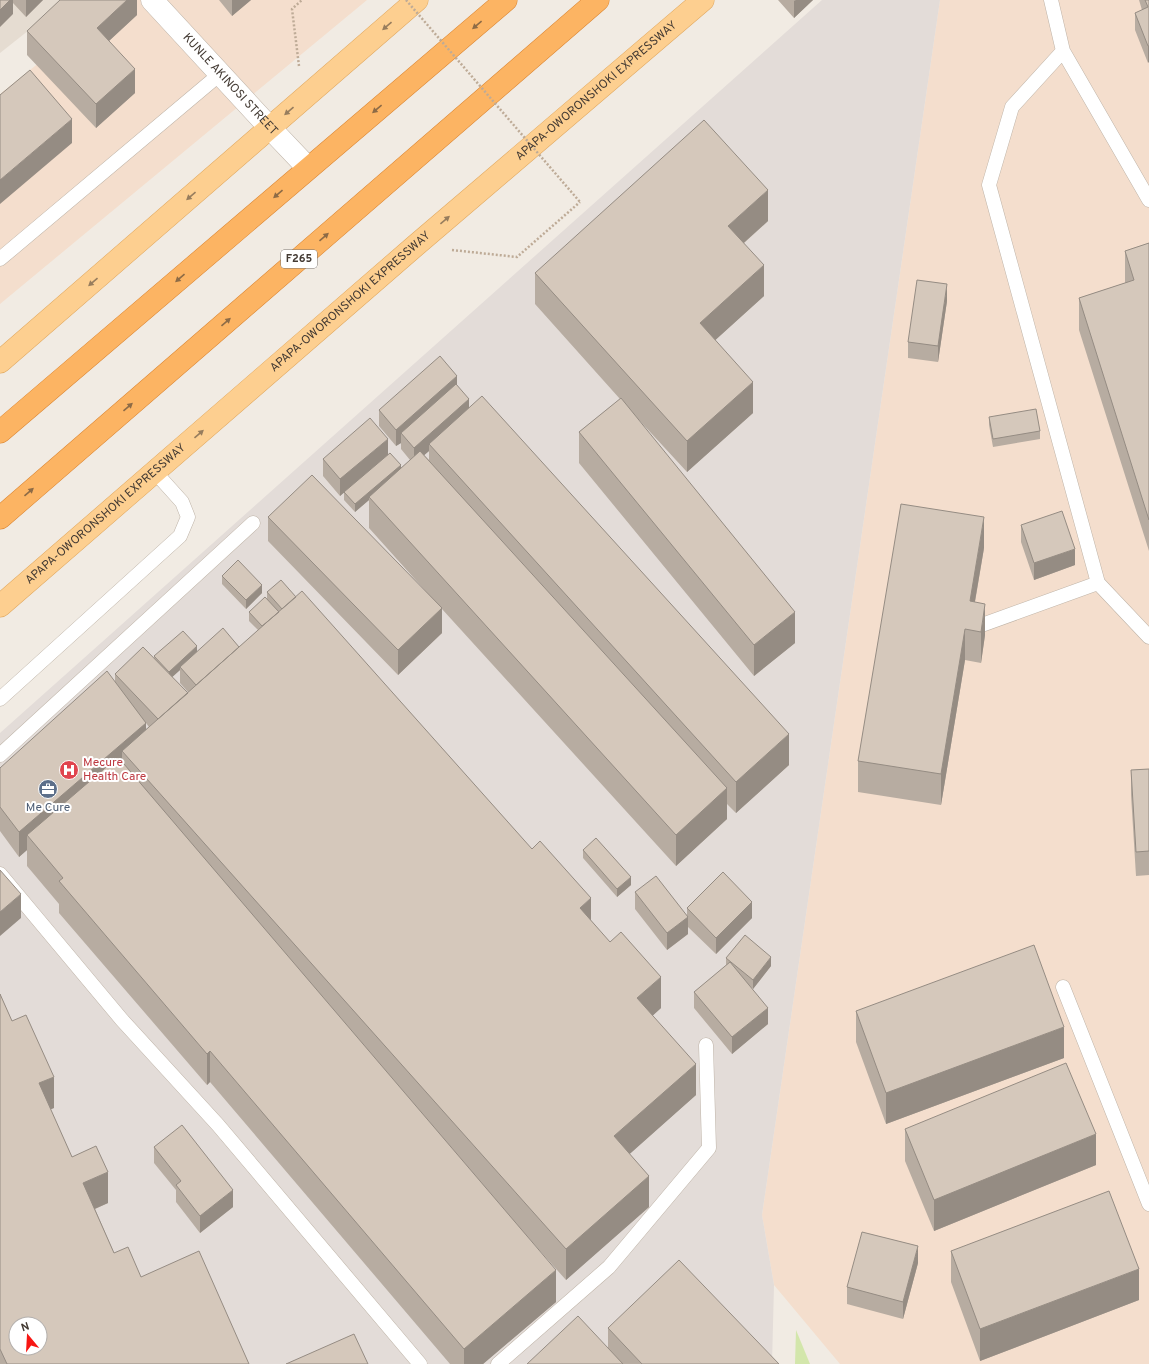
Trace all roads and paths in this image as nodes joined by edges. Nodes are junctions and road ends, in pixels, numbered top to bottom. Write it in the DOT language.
graph roads {
  1 [pos="152,0"];
  2 [pos="302,0"];
  3 [pos="406,0"];
  4 [pos="417,0"];
  5 [pos="506,0"];
  6 [pos="598,0"];
  7 [pos="703,0"];
  8 [pos="1051,0"];
  9 [pos="1064,51"];
  10 [pos="220,74"];
  11 [pos="303,99"];
  12 [pos="270,128"];
  13 [pos="308,168"];
  14 [pos="1149,200"];
  15 [pos="415,246"];
  16 [pos="0,259"];
  17 [pos="0,362"];
  18 [pos="0,432"];
  19 [pos="154,472"];
  20 [pos="0,518"];
  21 [pos="254,523"];
  22 [pos="1098,583"];
  23 [pos="0,606"];
  24 [pos="979,626"];
  25 [pos="1149,637"];
  26 [pos="0,699"];
  27 [pos="0,755"];
  28 [pos="0,874"];
  29 [pos="1063,987"];
  30 [pos="706,1045"];
  31 [pos="1149,1204"];
  32 [pos="420,1364"];
  33 [pos="498,1364"];
  1 -- 10 [label="street, KUNLE AKINOSI STREET"];
  2 -- 11 [label="path"];
  3 -- 15 [label="path, bridge"];
  4 -- 11 [label="main road, one-way"];
  5 -- 13 [label="highway, one-way"];
  20 -- 6 [label="highway, F265, one-way"];
  15 -- 7 [label="main road, APAPA-OWORONSHOKI EXPRESSWAY, one-way"];
  8 -- 9 [label="lane"];
  9 -- 14 [label="lane"];
  9 -- 22 [label="lane"];
  10 -- 12 [label="street, KUNLE AKINOSI STREET"];
  10 -- 16 [label="lane"];
  11 -- 12 [label="main road, one-way"];
  12 -- 13 [label="street, KUNLE AKINOSI STREET"];
  12 -- 17 [label="main road, one-way"];
  13 -- 18 [label="highway, one-way"];
  19 -- 15 [label="main road, APAPA-OWORONSHOKI EXPRESSWAY, one-way"];
  19 -- 23 [label="main road, APAPA-OWORONSHOKI EXPRESSWAY"];
  19 -- 26 [label="lane"];
  21 -- 27 [label="lane"];
  22 -- 24 [label="lane"];
  22 -- 25 [label="lane"];
  28 -- 32 [label="lane"];
  29 -- 31 [label="lane"];
  30 -- 33 [label="lane"];
}
